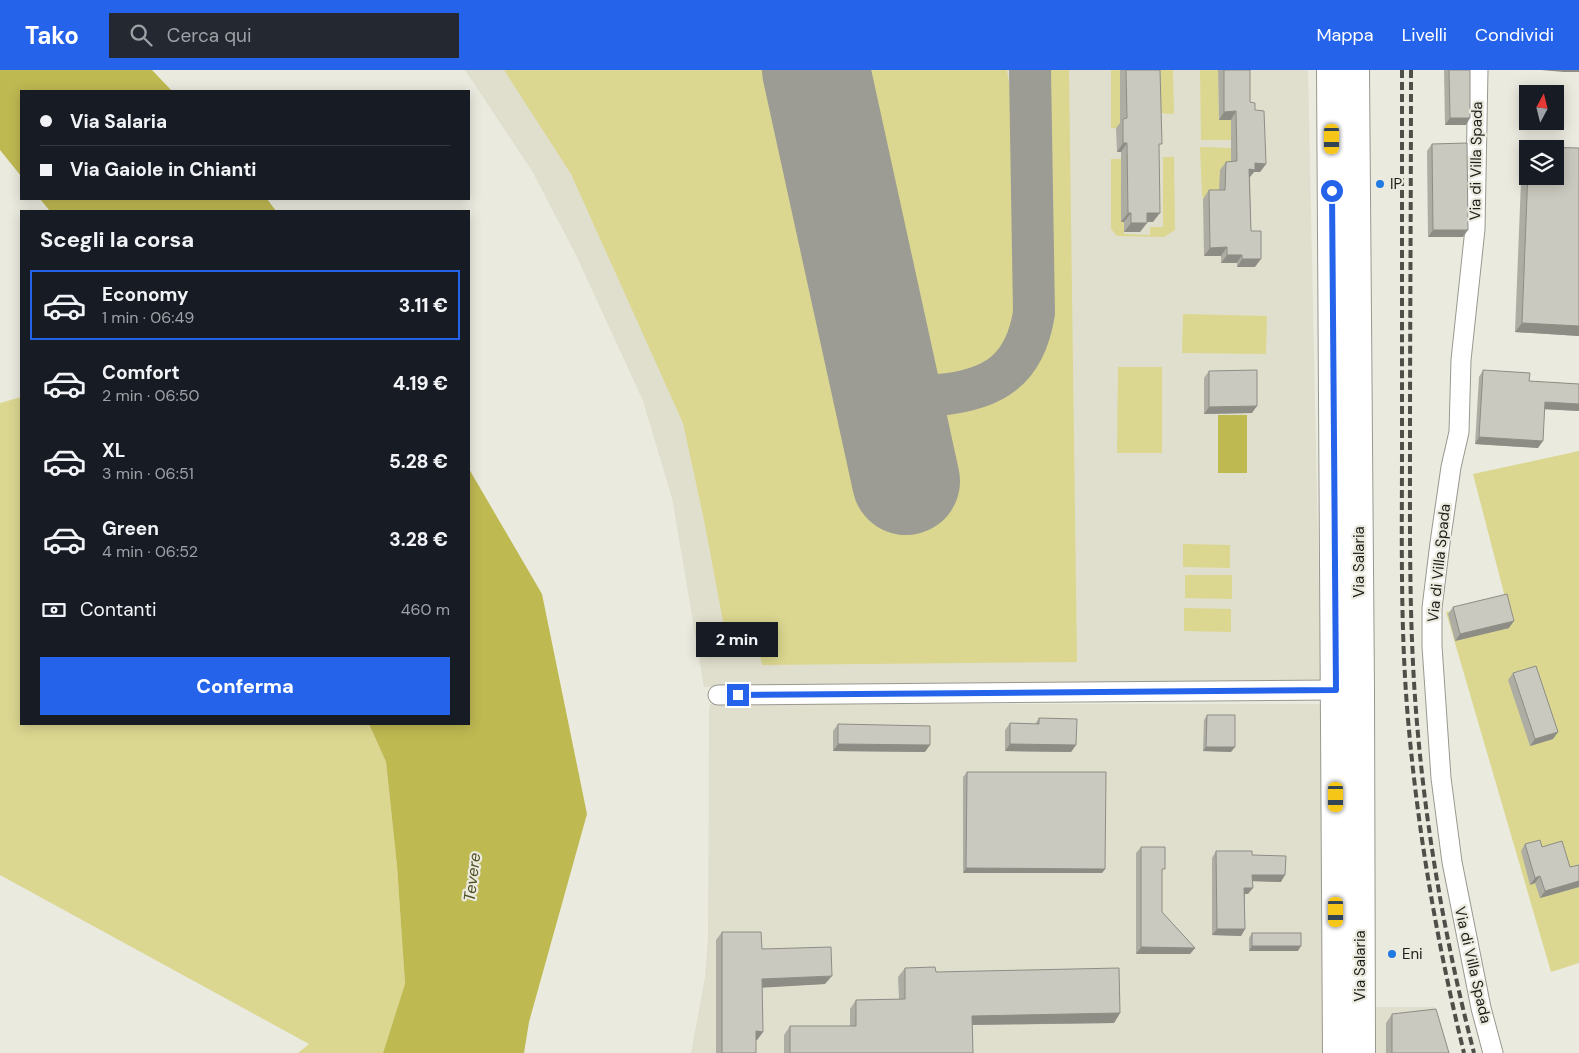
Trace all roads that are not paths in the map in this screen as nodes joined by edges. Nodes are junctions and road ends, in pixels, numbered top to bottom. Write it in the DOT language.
graph roads {
  1 [pos="1331,70"];
  2 [pos="1355,70"];
  3 [pos="1478,70"];
  4 [pos="1336,690"];
  5 [pos="718,695"];
  6 [pos="1337,1053"];
  7 [pos="1361,1053"];
  8 [pos="1493,1053"];
  1 -- 4 [label="main road, Via Salaria"];
  2 -- 7 [label="main road, Via Salaria"];
  3 -- 8 [label="street, Via di Villa Spada"];
  4 -- 5 [label="street"];
  4 -- 6 [label="main road, Via Salaria"];
}
